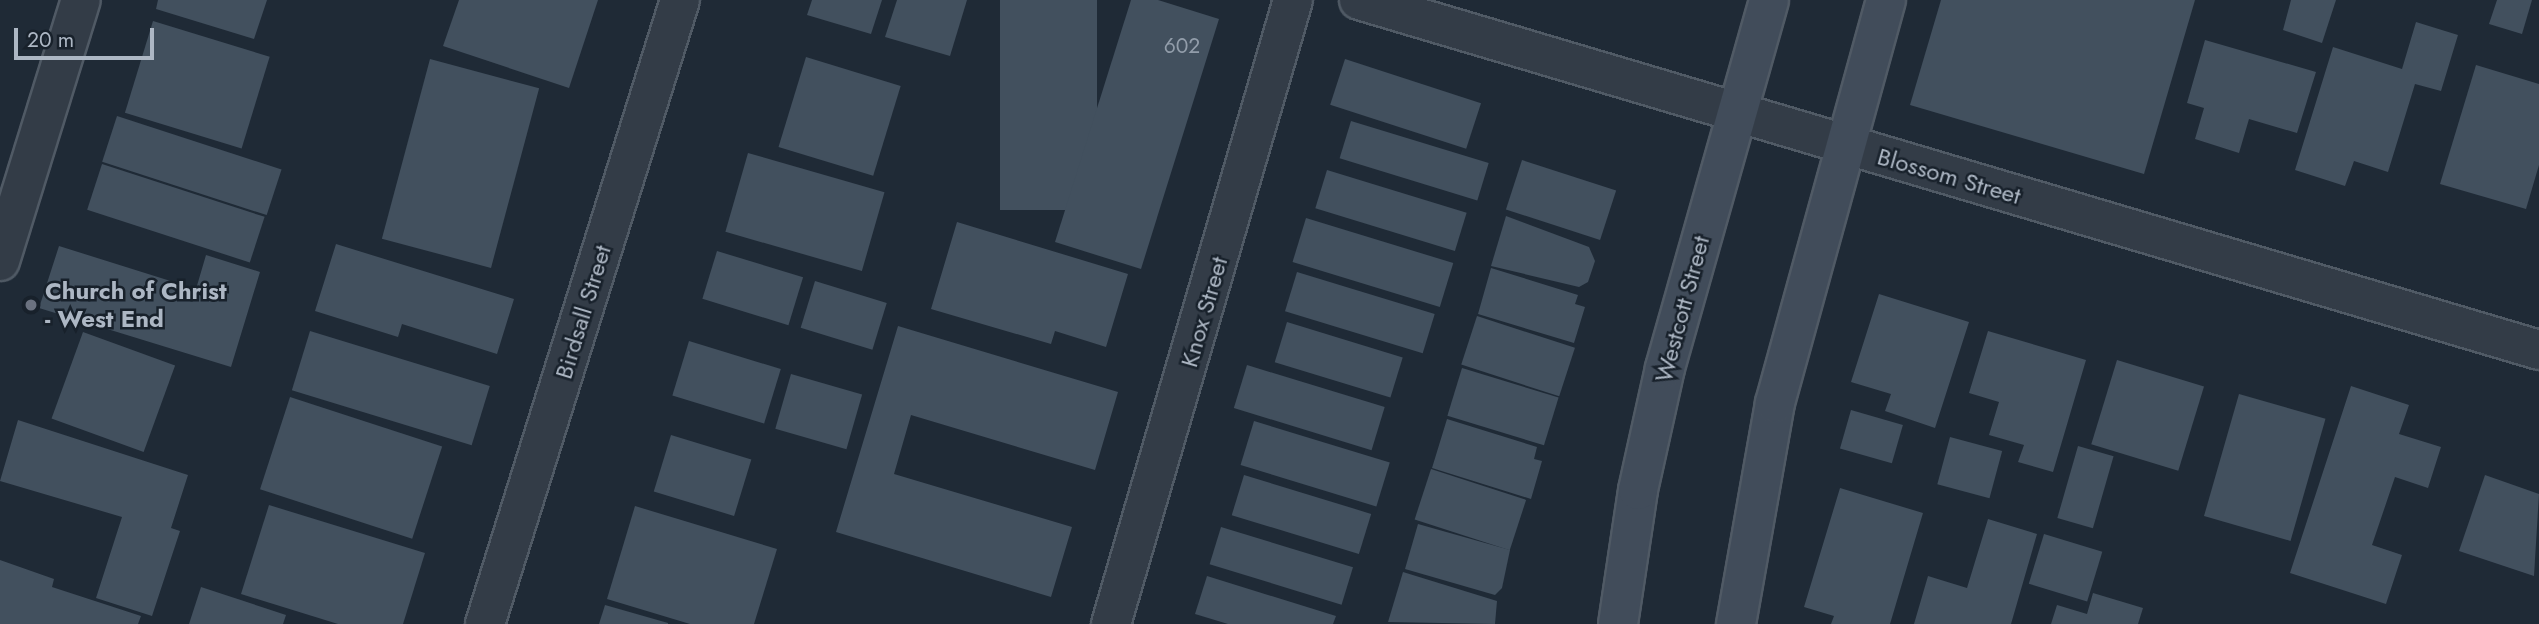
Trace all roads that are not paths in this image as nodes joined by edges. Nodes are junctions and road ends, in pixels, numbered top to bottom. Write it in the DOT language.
graph roads {
  1 [pos="80,0"];
  2 [pos="680,0"];
  3 [pos="1293,0"];
  4 [pos="1359,0"];
  5 [pos="1769,0"];
  6 [pos="1886,0"];
  7 [pos="1735,112"];
  8 [pos="1844,145"];
  9 [pos="0,261"];
  10 [pos="2539,350"];
  11 [pos="485,624"];
  12 [pos="1111,624"];
  13 [pos="1618,624"];
  14 [pos="1736,624"];
  1 -- 9 [label="street"];
  2 -- 11 [label="street, Birdsall Street"];
  3 -- 12 [label="street, Knox Street"];
  4 -- 7 [label="street, Blossom Street"];
  5 -- 7 [label="main road, Westcott Street"];
  6 -- 8 [label="main road"];
  7 -- 8 [label="street, Blossom Street"];
  7 -- 13 [label="main road, Westcott Street"];
  8 -- 10 [label="street, Blossom Street"];
  8 -- 14 [label="main road"];
}
